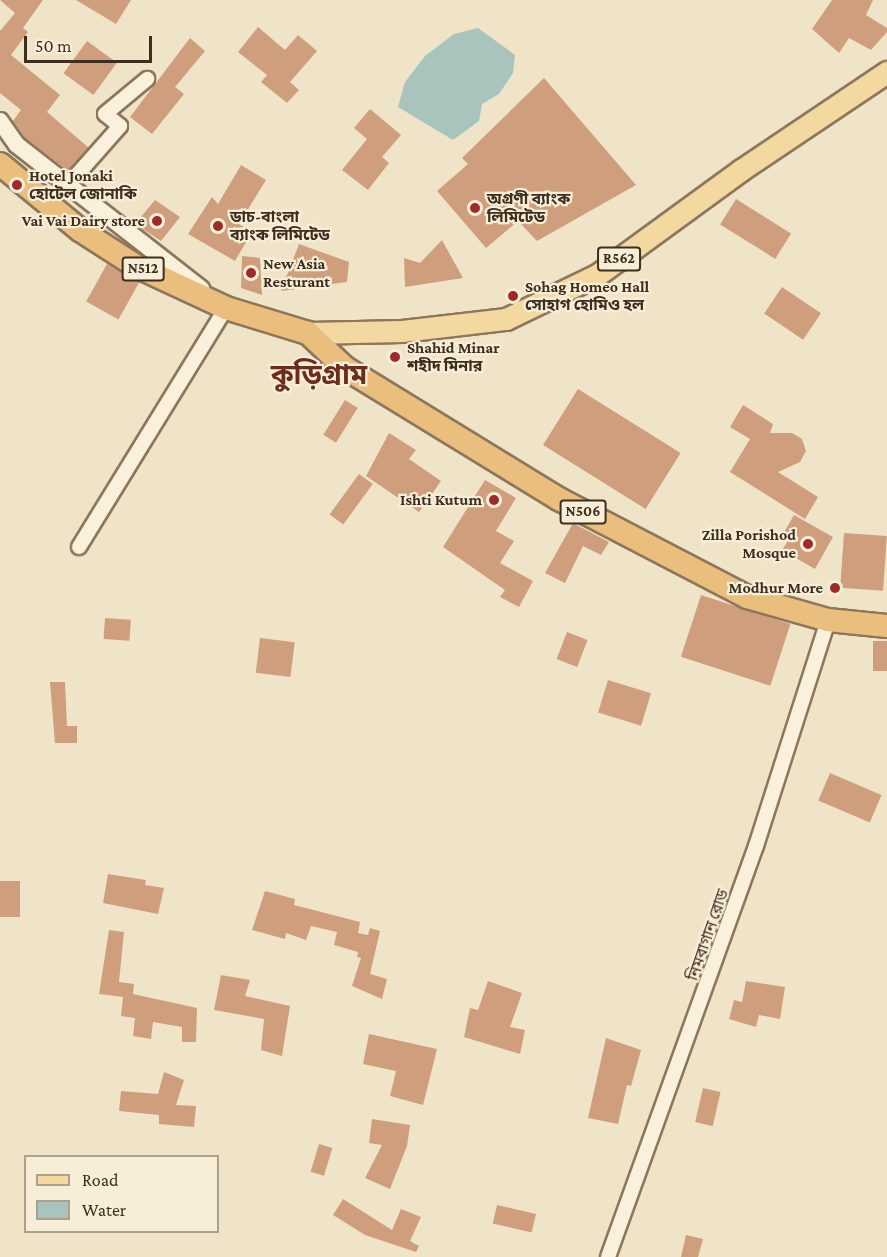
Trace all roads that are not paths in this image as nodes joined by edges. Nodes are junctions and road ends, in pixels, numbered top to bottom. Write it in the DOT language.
graph roads {
  1 [pos="887,72"];
  2 [pos="147,80"];
  3 [pos="0,121"];
  4 [pos="1,165"];
  5 [pos="67,186"];
  6 [pos="226,308"];
  7 [pos="308,333"];
  8 [pos="79,546"];
  9 [pos="828,620"];
  10 [pos="887,626"];
  11 [pos="608,1257"];
  1 -- 7 [label="main road, R562"];
  2 -- 5 [label="street"];
  3 -- 5 [label="street"];
  4 -- 6 [label="highway, N512"];
  5 -- 6 [label="street"];
  6 -- 7 [label="highway, N512"];
  6 -- 8 [label="street"];
  7 -- 9 [label="highway, N506"];
  9 -- 10 [label="highway, N506"];
  9 -- 11 [label="street, নিমবাগান রোড"];
}
